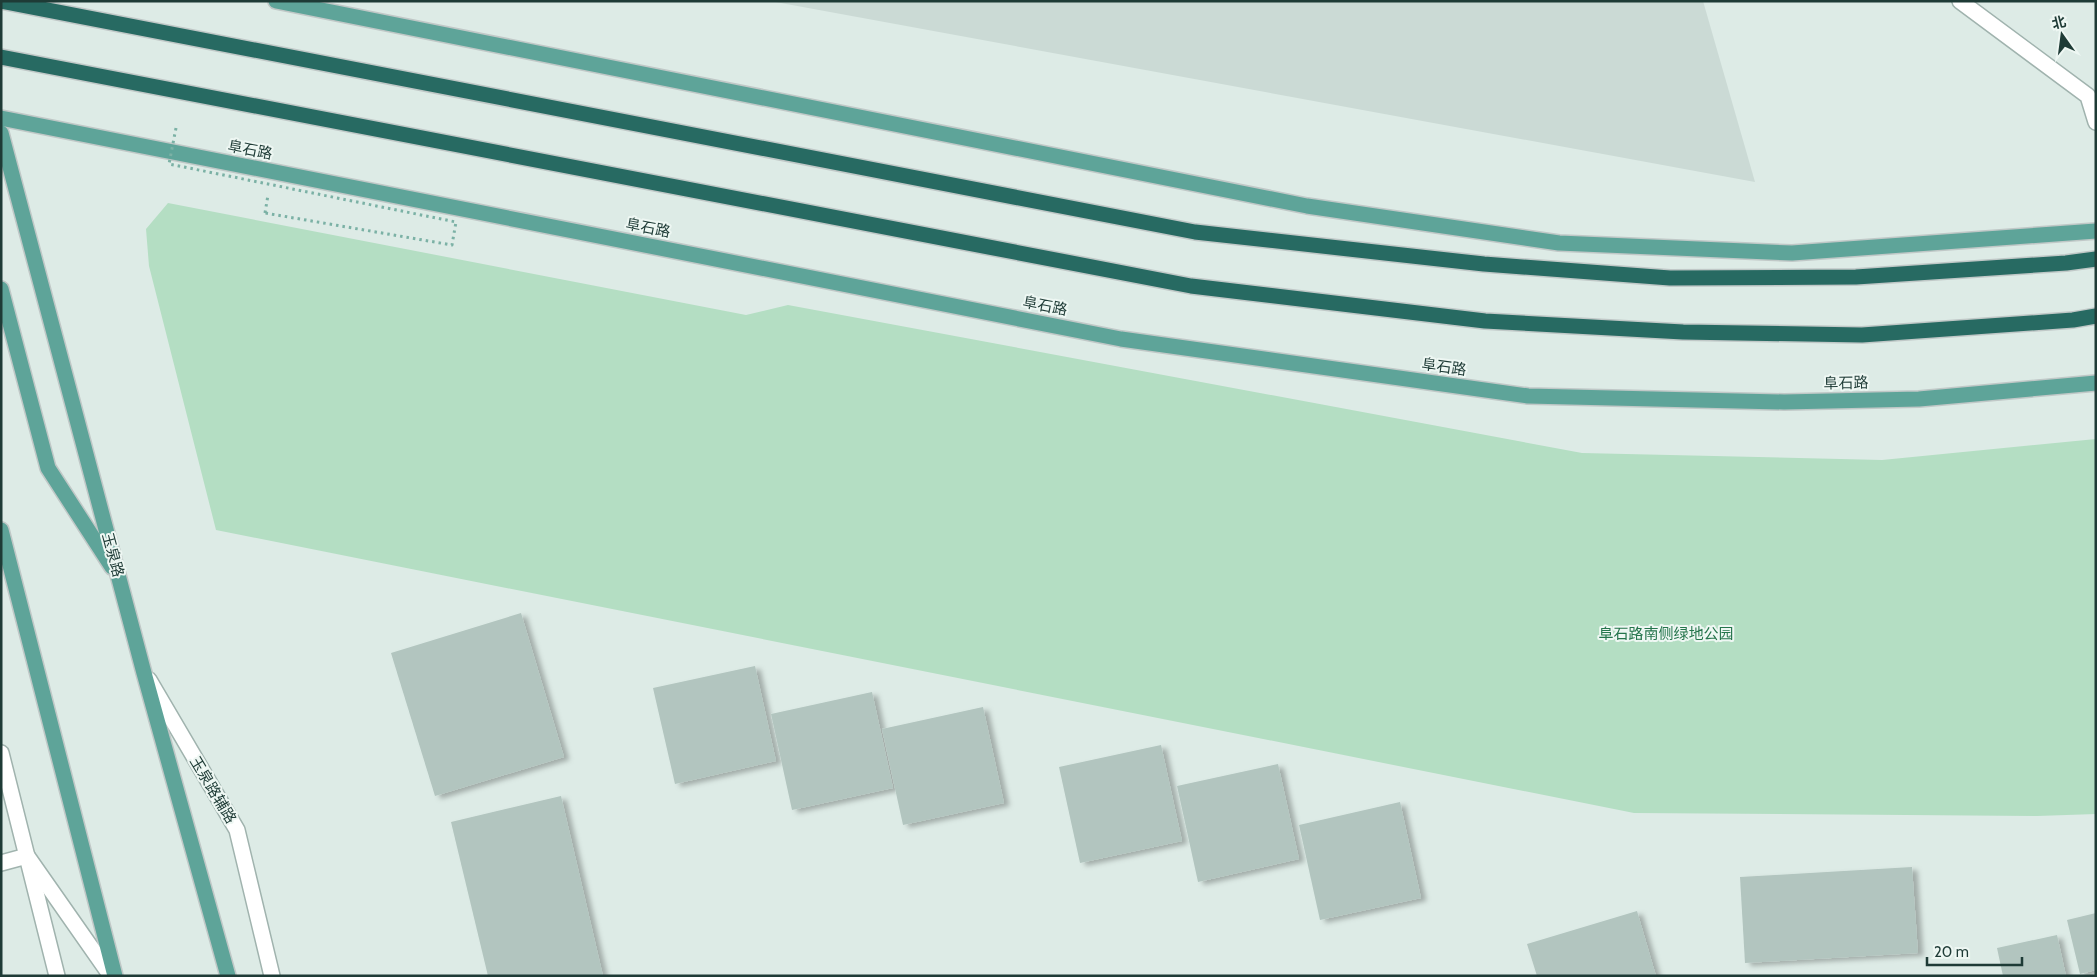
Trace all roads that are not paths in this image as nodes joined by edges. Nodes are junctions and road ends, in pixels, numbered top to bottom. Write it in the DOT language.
graph roads {
  1 [pos="276,1"];
  2 [pos="1960,1"];
  3 [pos="1,2"];
  4 [pos="1,57"];
  5 [pos="1,118"];
  6 [pos="2096,122"];
  7 [pos="1,133"];
  8 [pos="2096,231"];
  9 [pos="2096,259"];
  10 [pos="1,289"];
  11 [pos="2096,316"];
  12 [pos="2096,383"];
  13 [pos="1,530"];
  14 [pos="119,578"];
  15 [pos="144,673"];
  16 [pos="1,753"];
  17 [pos="27,856"];
  18 [pos="1,863"];
  19 [pos="57,976"];
  20 [pos="111,976"];
  21 [pos="115,976"];
  22 [pos="228,976"];
  23 [pos="272,976"];
  1 -- 8 [label="main road"];
  2 -- 6 [label="street"];
  3 -- 9 [label="highway"];
  4 -- 11 [label="highway"];
  5 -- 12 [label="main road, 阜石路"];
  7 -- 14 [label="main road, 玉泉路"];
  10 -- 14 [label="main road"];
  13 -- 21 [label="main road"];
  14 -- 15 [label="main road, 玉泉路"];
  15 -- 22 [label="main road, 玉泉路"];
  15 -- 23 [label="street, 玉泉路辅路"];
  16 -- 17 [label="street"];
  17 -- 18 [label="street"];
  17 -- 19 [label="street"];
  17 -- 20 [label="street"];
}
